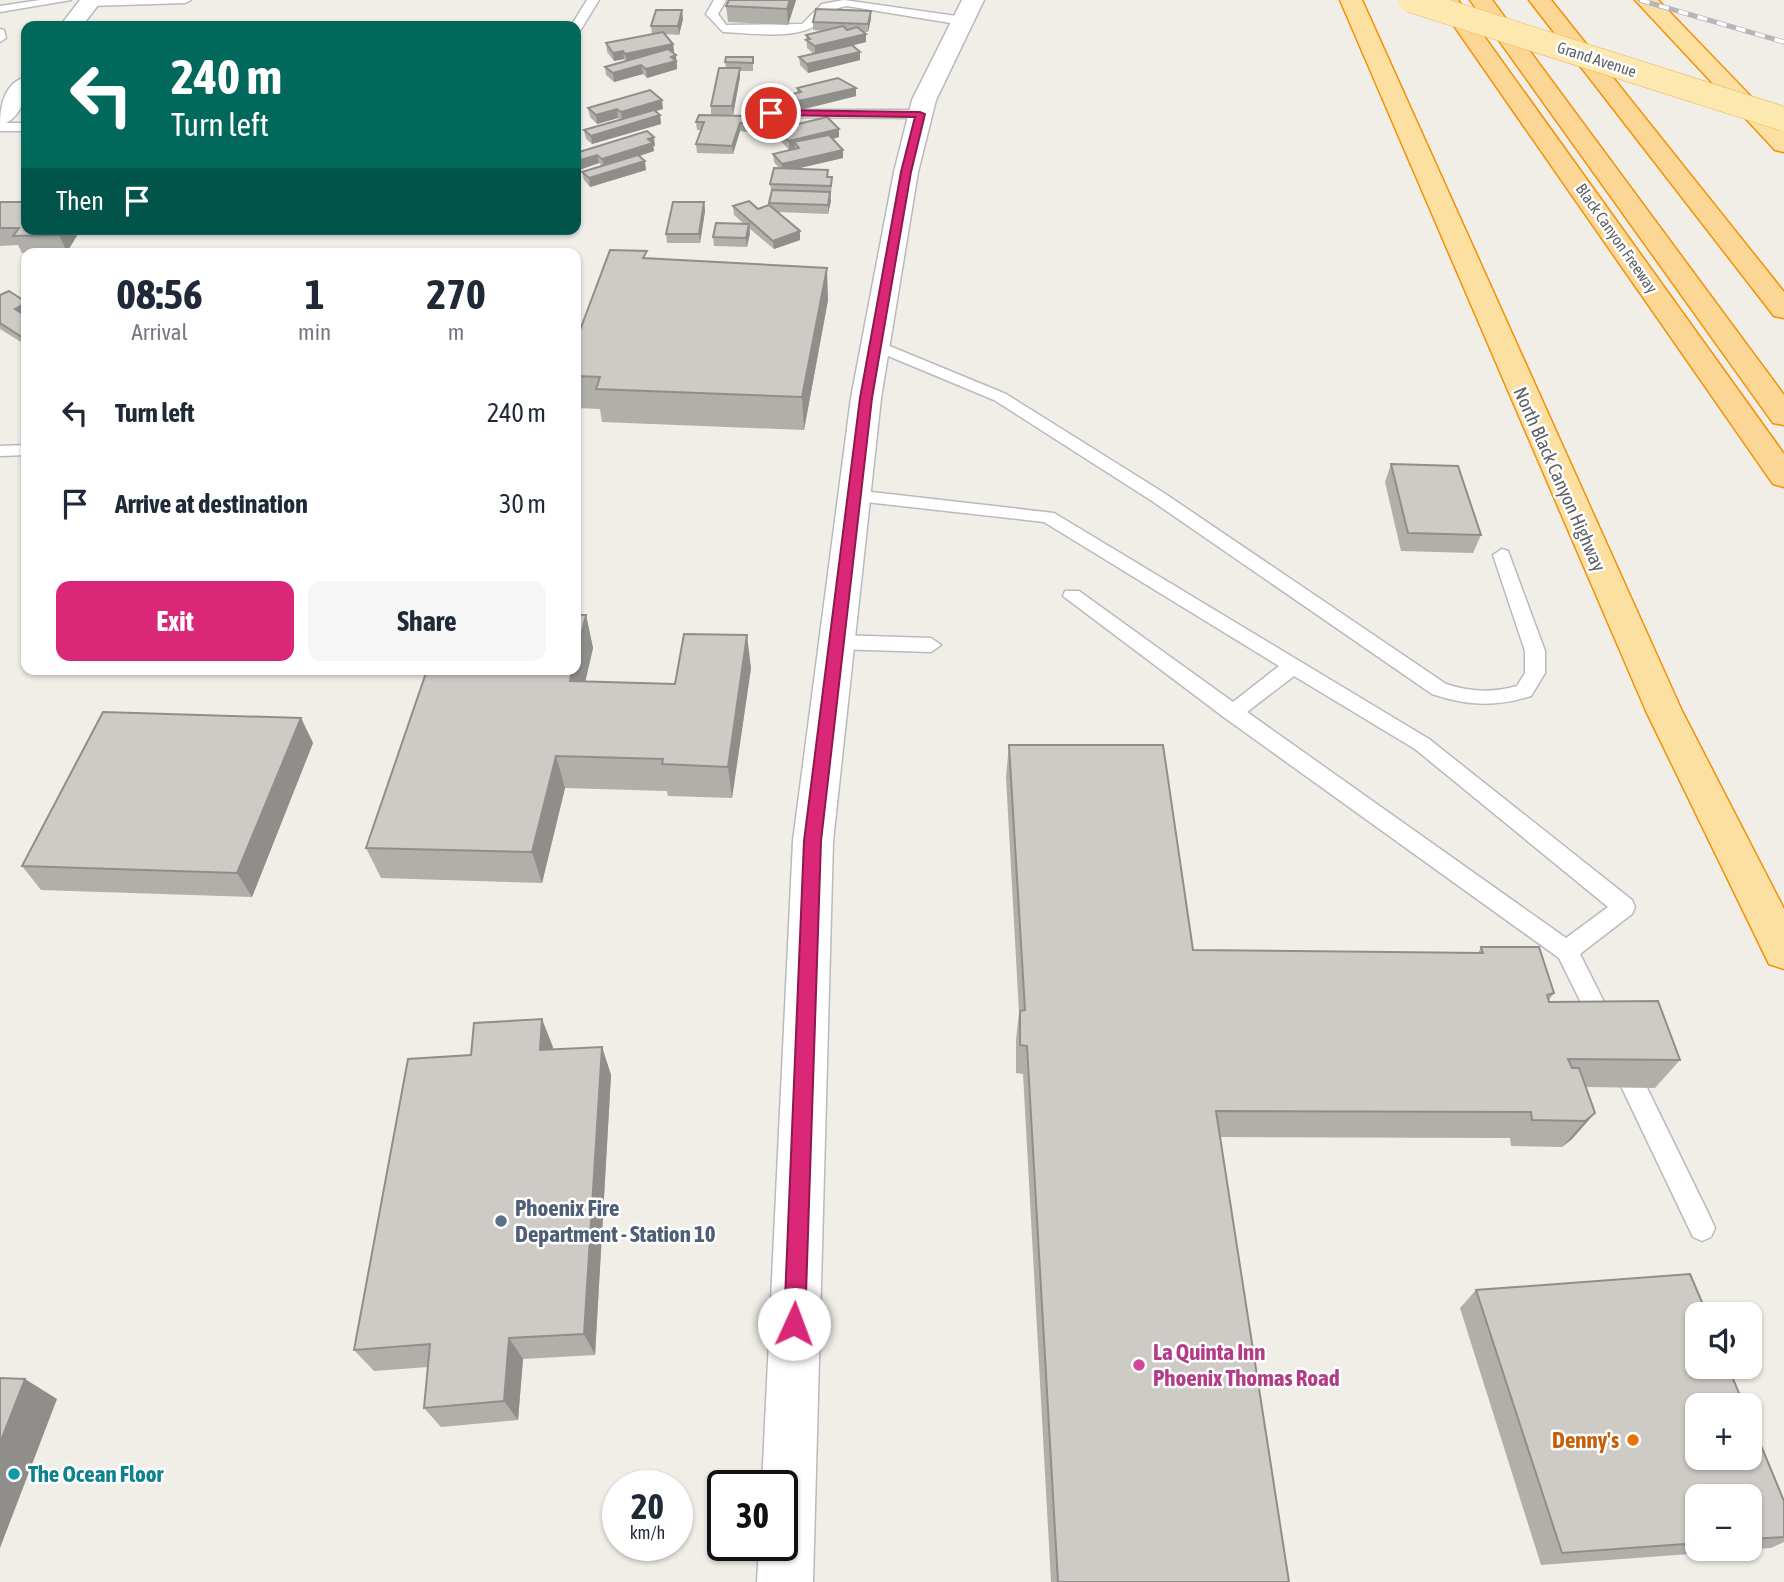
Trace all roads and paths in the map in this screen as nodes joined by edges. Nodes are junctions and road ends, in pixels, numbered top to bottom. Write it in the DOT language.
graph roads {
  1 [pos="65,0"];
  2 [pos="185,0"];
  3 [pos="593,0"];
  4 [pos="720,0"];
  5 [pos="1352,0"];
  6 [pos="1410,0"];
  7 [pos="1447,0"];
  8 [pos="1482,0"];
  9 [pos="1646,0"];
  10 [pos="90,1"];
  11 [pos="827,3"];
  12 [pos="909,6"];
  13 [pos="1524,7"];
  14 [pos="0,9"];
  15 [pos="968,11"];
  16 [pos="75,21"];
  17 [pos="581,21"];
  18 [pos="0,33"];
  19 [pos="1601,37"];
  20 [pos="0,38"];
  21 [pos="1666,57"];
  22 [pos="1758,85"];
  23 [pos="21,91"];
  24 [pos="771,113"];
  25 [pos="920,114"];
  26 [pos="0,118"];
  27 [pos="1784,119"];
  28 [pos="0,127"];
  29 [pos="21,127"];
  30 [pos="1784,145"];
  31 [pos="1784,310"];
  32 [pos="875,345"];
  33 [pos="1784,416"];
  34 [pos="21,450"];
  35 [pos="0,452"];
  36 [pos="1784,477"];
  37 [pos="854,496"];
  38 [pos="1502,555"];
  39 [pos="1072,596"];
  40 [pos="836,642"];
  41 [pos="931,645"];
  42 [pos="1293,666"];
  43 [pos="1232,713"];
  44 [pos="1567,951"];
  45 [pos="1784,951"];
  46 [pos="1702,1228"];
  47 [pos="785,1582"];
  1 -- 14 [label="lane"];
  2 -- 10 [label="lane"];
  3 -- 17 [label="lane"];
  4 -- 11 [label="lane"];
  5 -- 45 [label="highway, North Black Canyon Highway"];
  6 -- 27 [label="main road, Grand Avenue, bridge"];
  7 -- 36 [label="highway, Black Canyon Freeway"];
  8 -- 13 [label="main road, Grand Avenue"];
  8 -- 33 [label="highway"];
  9 -- 30 [label="highway"];
  10 -- 16 [label="street"];
  11 -- 12 [label="lane"];
  12 -- 15 [label="lane"];
  13 -- 19 [label="main road, Grand Avenue"];
  13 -- 31 [label="highway"];
  15 -- 25 [label="street"];
  18 -- 20 [label="lane"];
  21 -- 22 [label="main road, Grand Avenue"];
  23 -- 26 [label="street"];
  24 -- 25 [label="lane"];
  25 -- 32 [label="street"];
  28 -- 29 [label="lane"];
  32 -- 37 [label="street"];
  32 -- 38 [label="lane"];
  34 -- 35 [label="lane"];
  37 -- 40 [label="street"];
  37 -- 42 [label="lane"];
  39 -- 43 [label="lane"];
  40 -- 41 [label="lane"];
  40 -- 47 [label="street"];
  42 -- 43 [label="lane"];
  42 -- 44 [label="lane"];
  43 -- 44 [label="lane"];
  44 -- 46 [label="lane"];
}
